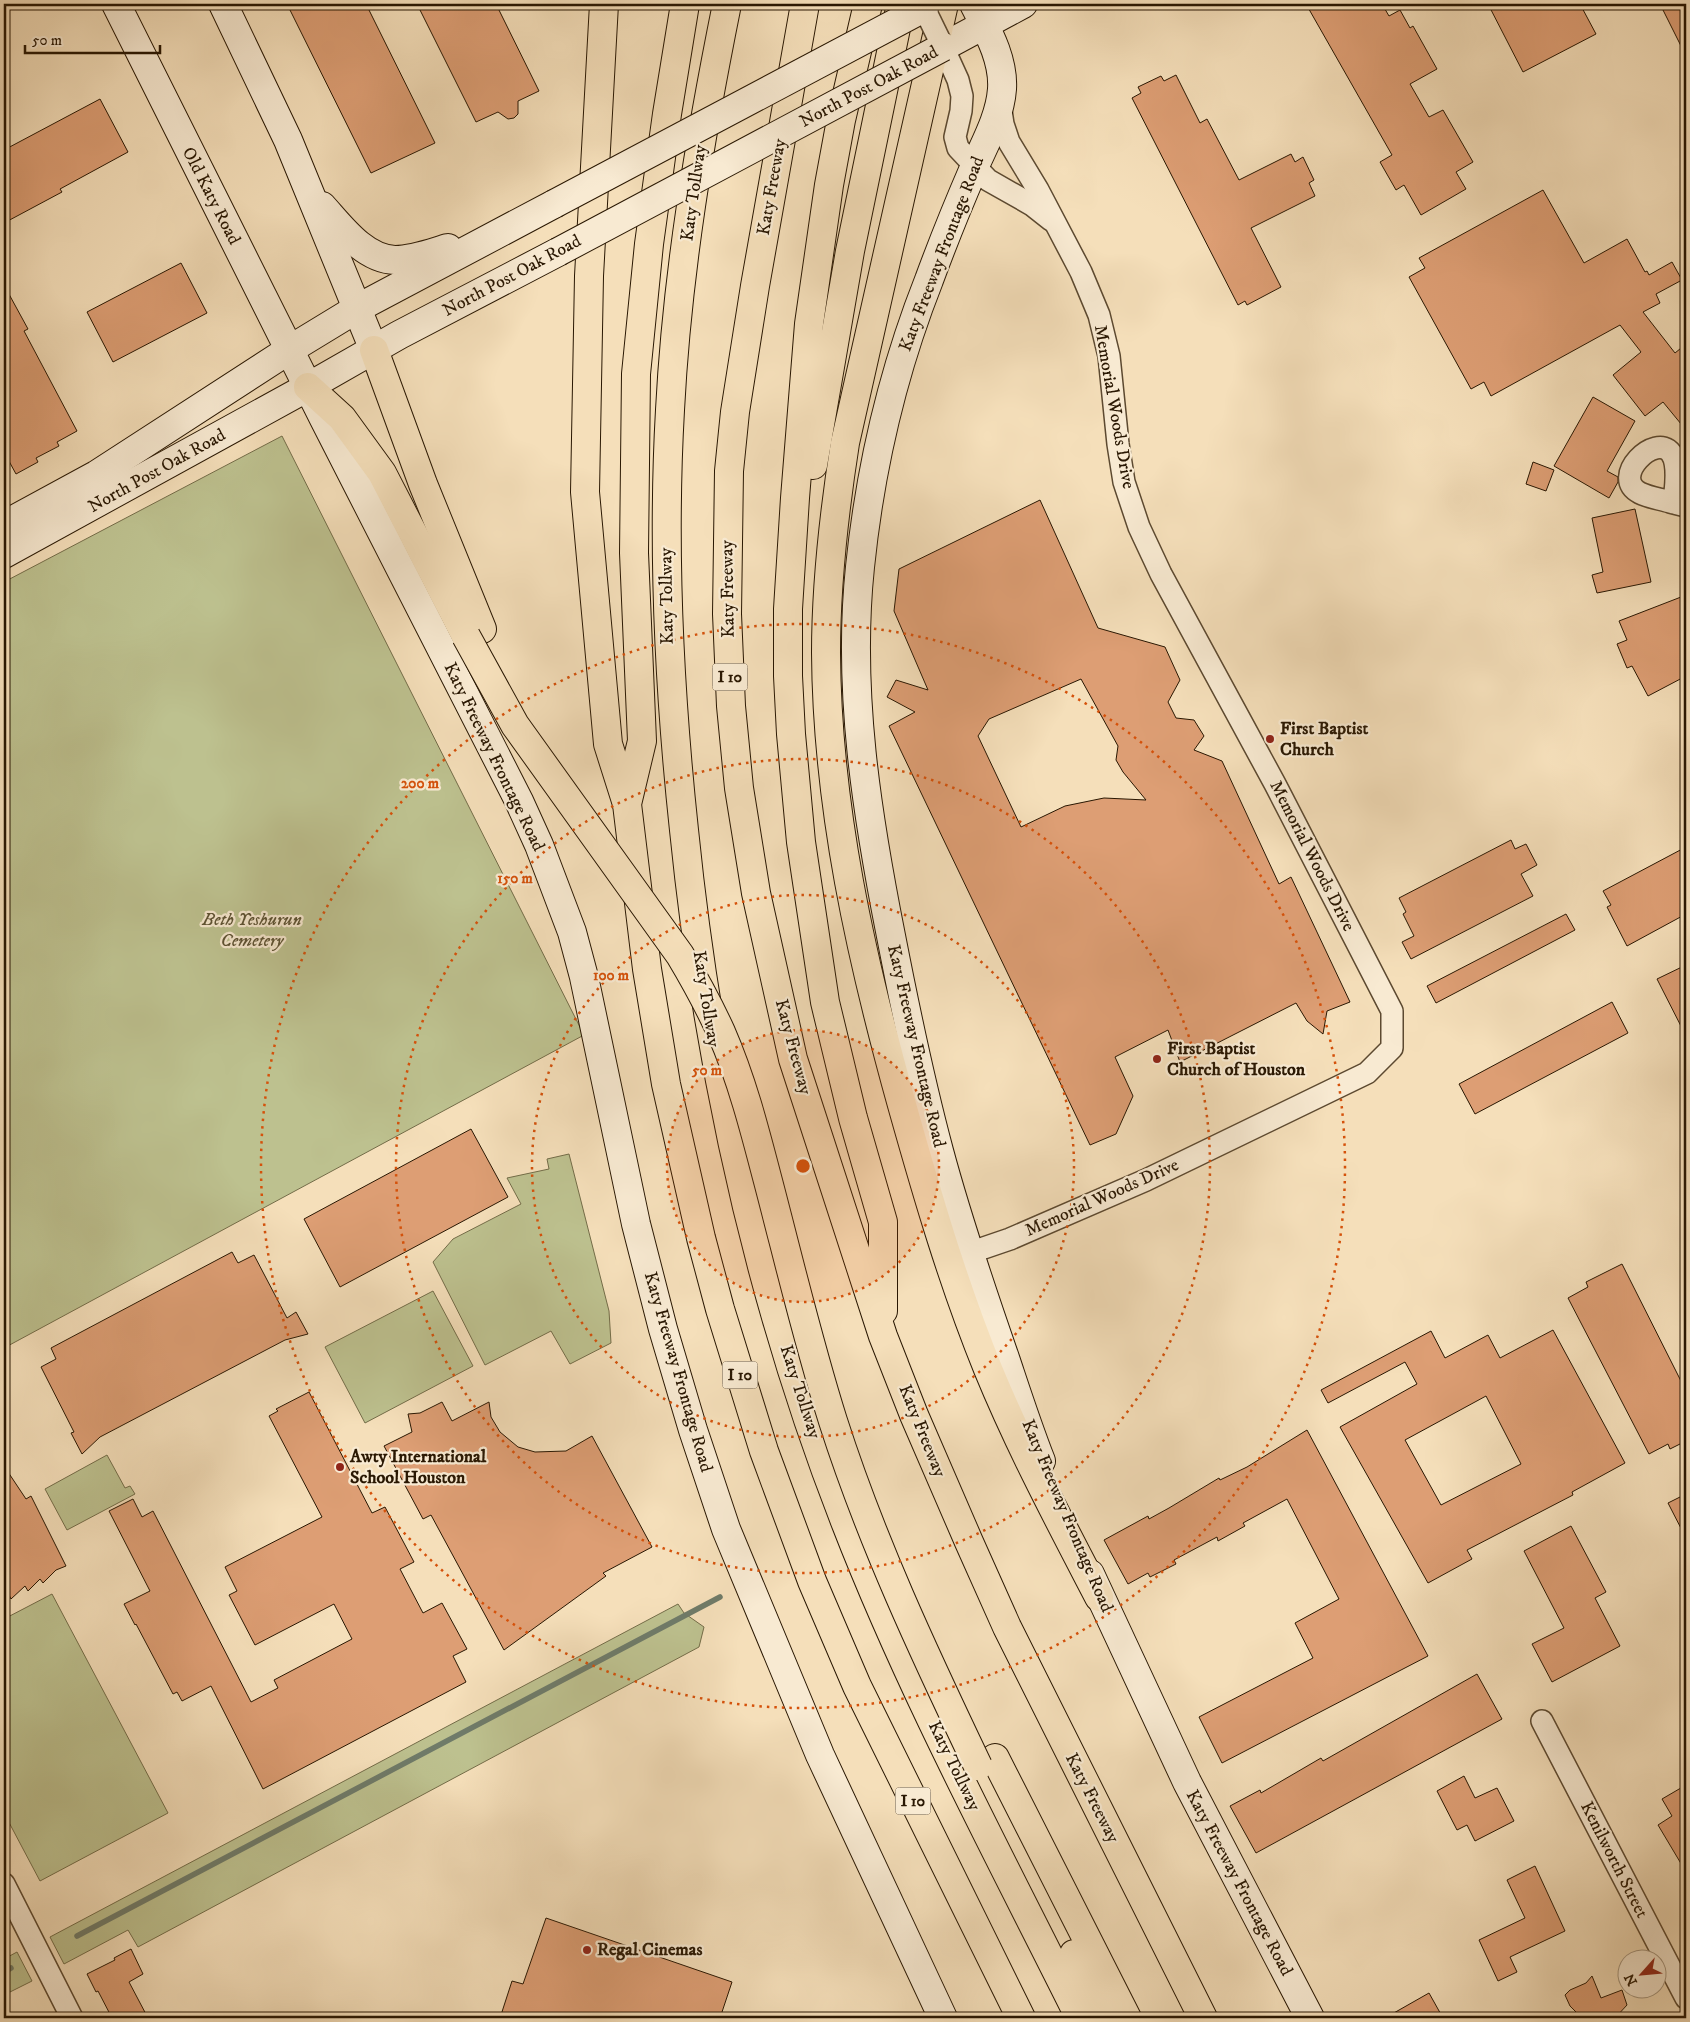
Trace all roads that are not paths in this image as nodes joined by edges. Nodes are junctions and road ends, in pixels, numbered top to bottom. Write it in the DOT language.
graph roads {
  1 [pos="116,4"];
  2 [pos="223,4"];
  3 [pos="604,4"];
  4 [pos="685,4"];
  5 [pos="727,4"];
  6 [pos="805,4"];
  7 [pos="868,4"];
  8 [pos="1023,4"];
  9 [pos="925,5"];
  10 [pos="979,14"];
  11 [pos="949,49"];
  12 [pos="1000,100"];
  13 [pos="974,167"];
  14 [pos="311,195"];
  15 [pos="1058,228"];
  16 [pos="500,234"];
  17 [pos="358,308"];
  18 [pos="289,350"];
  19 [pos="374,350"];
  20 [pos="308,387"];
  21 [pos="4,525"];
  22 [pos="4,554"];
  23 [pos="788,609"];
  24 [pos="474,633"];
  25 [pos="627,804"];
  26 [pos="969,1253"];
  27 [pos="884,1336"];
  28 [pos="1099,1597"];
  29 [pos="1542,1721"];
  30 [pos="987,1762"];
  31 [pos="4,1884"];
  32 [pos="1686,1998"];
  33 [pos="72,2018"];
  34 [pos="943,2018"];
  35 [pos="1021,2018"];
  36 [pos="1080,2018"];
  37 [pos="1106,2018"];
  38 [pos="1127,2018"];
  39 [pos="1203,2018"];
  40 [pos="1310,2018"];
  1 -- 18 [label="main road, Old Katy Road"];
  2 -- 14 [label="main road"];
  3 -- 25 [label="highway"];
  4 -- 25 [label="highway, I 10"];
  5 -- 36 [label="highway, Katy Tollway"];
  6 -- 27 [label="highway, Katy Freeway / I 10"];
  7 -- 23 [label="highway"];
  8 -- 10 [label="main road, North Post Oak Road"];
  9 -- 11 [label="street, Memorial Woods Drive, bridge"];
  9 -- 16 [label="main road, North Post Oak Road, bridge"];
  9 -- 23 [label="highway"];
  9 -- 28 [label="highway"];
  10 -- 11 [label="main road, North Post Oak Road"];
  10 -- 12 [label="main road, Katy Freeway Frontage Road"];
  11 -- 13 [label="street, Memorial Woods Drive"];
  11 -- 19 [label="main road, North Post Oak Road, bridge"];
  12 -- 13 [label="main road, Katy Freeway Frontage Road"];
  12 -- 15 [label="street, Memorial Woods Drive"];
  13 -- 15 [label="street, Memorial Woods Drive"];
  13 -- 26 [label="main road, Katy Freeway Frontage Road"];
  14 -- 16 [label="main road"];
  14 -- 17 [label="main road"];
  15 -- 26 [label="street, Memorial Woods Drive"];
  16 -- 17 [label="main road, North Post Oak Road"];
  17 -- 18 [label="main road, North Post Oak Road"];
  17 -- 19 [label="main road"];
  18 -- 20 [label="main road, Old Katy Road"];
  18 -- 21 [label="main road, North Post Oak Road"];
  19 -- 20 [label="main road, North Post Oak Road"];
  19 -- 24 [label="highway"];
  20 -- 22 [label="main road, North Post Oak Road"];
  20 -- 24 [label="highway"];
  20 -- 34 [label="main road, Katy Freeway Frontage Road"];
  23 -- 27 [label="highway"];
  24 -- 30 [label="highway"];
  25 -- 35 [label="highway, I 10"];
  26 -- 28 [label="main road, Katy Freeway Frontage Road"];
  27 -- 39 [label="highway, Katy Freeway / I 10"];
  28 -- 40 [label="main road, Katy Freeway Frontage Road"];
  29 -- 32 [label="street, Kenilworth Street"];
  30 -- 37 [label="highway"];
  30 -- 38 [label="highway"];
  31 -- 33 [label="street"];
}
